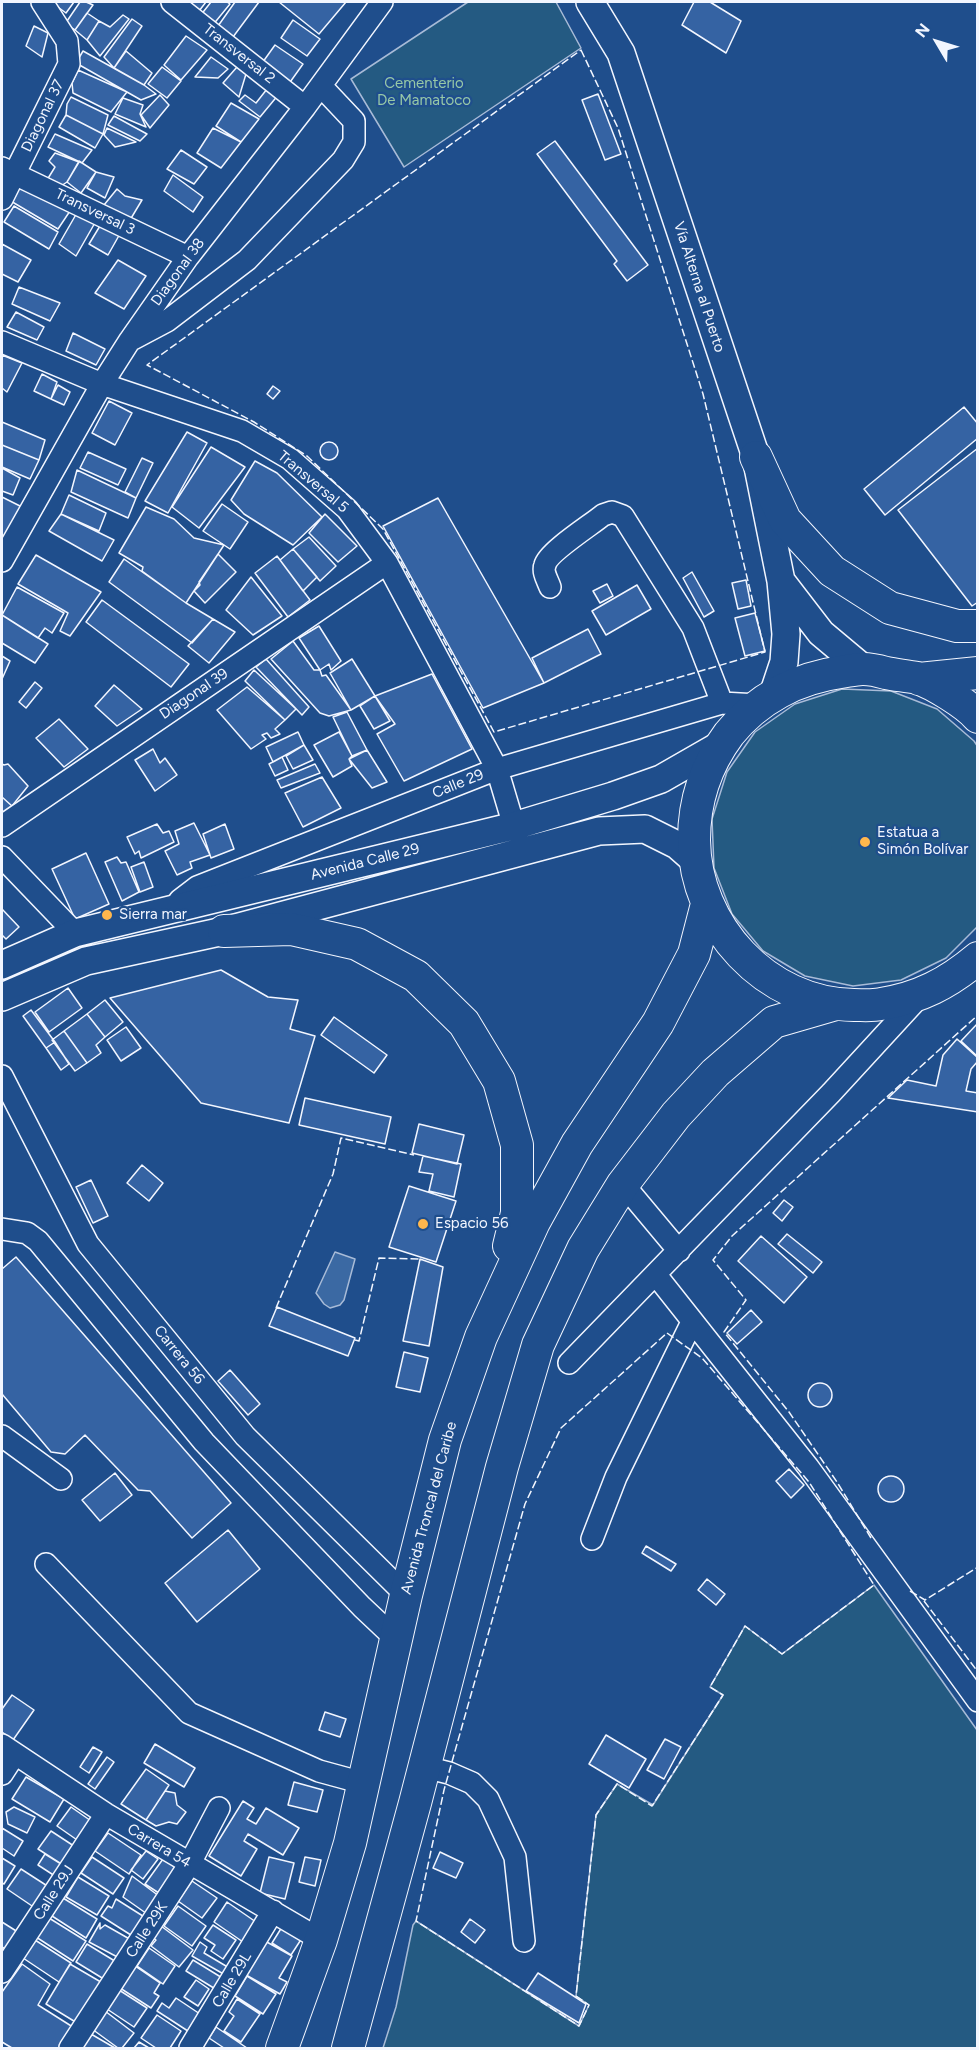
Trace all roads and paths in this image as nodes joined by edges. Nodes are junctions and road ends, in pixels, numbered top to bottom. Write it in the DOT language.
graph roads {
  1 [pos="42,2"];
  2 [pos="172,2"];
  3 [pos="382,2"];
  4 [pos="590,2"];
  5 [pos="321,86"];
  6 [pos="305,107"];
  7 [pos="8,171"];
  8 [pos="2,199"];
  9 [pos="188,256"];
  10 [pos="130,340"];
  11 [pos="2,342"];
  12 [pos="102,384"];
  13 [pos="756,457"];
  14 [pos="2,561"];
  15 [pos="387,563"];
  16 [pos="781,581"];
  17 [pos="550,587"];
  18 [pos="978,626"];
  19 [pos="864,669"];
  20 [pos="978,672"];
  21 [pos="919,679"];
  22 [pos="765,700"];
  23 [pos="722,703"];
  24 [pos="978,717"];
  25 [pos="722,744"];
  26 [pos="497,769"];
  27 [pos="2,826"];
  28 [pos="514,826"];
  29 [pos="2,857"];
  30 [pos="694,860"];
  31 [pos="707,904"];
  32 [pos="174,909"];
  33 [pos="224,931"];
  34 [pos="75,933"];
  35 [pos="978,958"];
  36 [pos="2,965"];
  37 [pos="922,994"];
  38 [pos="2,997"];
  39 [pos="836,1004"];
  40 [pos="2,1076"];
  41 [pos="623,1184"];
  42 [pos="2,1229"];
  43 [pos="679,1251"];
  44 [pos="656,1275"];
  45 [pos="692,1322"];
  46 [pos="481,1337"];
  47 [pos="569,1364"];
  48 [pos="2,1436"];
  49 [pos="62,1479"];
  50 [pos="592,1539"];
  51 [pos="46,1564"];
  52 [pos="406,1595"];
  53 [pos="397,1640"];
  54 [pos="978,1701"];
  55 [pos="8,1750"];
  56 [pos="425,1767"];
  57 [pos="2,1774"];
  58 [pos="363,1783"];
  59 [pos="219,1808"];
  60 [pos="106,1814"];
  61 [pos="189,1865"];
  62 [pos="273,1911"];
  63 [pos="321,1940"];
  64 [pos="524,1941"];
  65 [pos="2,1972"];
  66 [pos="70,2049"];
  67 [pos="190,2049"];
  68 [pos="282,2049"];
  69 [pos="348,2049"];
  1 -- 7 [label="street, Diagonal 37"];
  2 -- 6 [label="street, Transversal 2"];
  3 -- 5 [label="street, Diagonal 38"];
  4 -- 13 [label="main road, Vía Alterna al Puerto"];
  5 -- 6 [label="street, Diagonal 38"];
  5 -- 10 [label="street"];
  6 -- 9 [label="street, Diagonal 38"];
  7 -- 8 [label="street, Diagonal 37"];
  7 -- 9 [label="street, Transversal 3"];
  9 -- 10 [label="street, Diagonal 38"];
  10 -- 12 [label="street, Diagonal 38"];
  11 -- 12 [label="street, Transversal 5"];
  12 -- 14 [label="street, Diagonal 38"];
  12 -- 15 [label="street, Transversal 5"];
  13 -- 16 [label="main road, Vía Alterna al Puerto"];
  13 -- 18 [label="highway"];
  15 -- 26 [label="street, Transversal 5"];
  15 -- 27 [label="street, Diagonal 39"];
  16 -- 19 [label="main road, Vía Alterna al Puerto"];
  16 -- 22 [label="main road, Vía Alterna al Puerto"];
  17 -- 23 [label="street"];
  19 -- 21 [label="highway"];
  19 -- 22 [label="highway"];
  20 -- 21 [label="highway"];
  21 -- 24 [label="highway"];
  22 -- 23 [label="street, Calle 29"];
  22 -- 25 [label="highway"];
  23 -- 26 [label="street, Calle 29"];
  25 -- 28 [label="main road, Avenida Calle 29"];
  25 -- 30 [label="highway"];
  26 -- 28 [label="street, Transversal 5"];
  26 -- 32 [label="street, Calle 29"];
  28 -- 32 [label="main road, Avenida Calle 29"];
  29 -- 34 [label="street"];
  30 -- 31 [label="highway"];
  30 -- 33 [label="main road, Avenida Calle 29"];
  31 -- 39 [label="highway"];
  31 -- 46 [label="highway, Avenida Troncal del Caribe"];
  32 -- 34 [label="main road, Avenida Calle 29"];
  33 -- 38 [label="main road, Avenida Calle 29"];
  33 -- 46 [label="highway"];
  34 -- 36 [label="main road, Avenida Calle 29"];
  35 -- 37 [label="highway"];
  37 -- 39 [label="highway"];
  37 -- 43 [label="street"];
  39 -- 41 [label="highway"];
  40 -- 52 [label="street, Carrera 56"];
  41 -- 43 [label="street"];
  41 -- 56 [label="highway"];
  42 -- 53 [label="street"];
  43 -- 44 [label="street"];
  44 -- 45 [label="street"];
  44 -- 47 [label="street"];
  45 -- 50 [label="street"];
  45 -- 54 [label="street"];
  46 -- 52 [label="highway, Avenida Troncal del Caribe"];
  48 -- 49 [label="street"];
  51 -- 58 [label="street"];
  52 -- 53 [label="highway, Avenida Troncal del Caribe"];
  53 -- 58 [label="highway, Avenida Troncal del Caribe"];
  55 -- 57 [label="street"];
  55 -- 60 [label="street, Carrera 54"];
  56 -- 64 [label="street"];
  56 -- 69 [label="highway"];
  58 -- 63 [label="highway, Avenida Troncal del Caribe"];
  59 -- 61 [label="street, Calle 29K"];
  60 -- 61 [label="street, Carrera 54"];
  60 -- 65 [label="street, Calle 29J"];
  61 -- 62 [label="street, Carrera 54"];
  61 -- 66 [label="street, Calle 29K"];
  62 -- 63 [label="street, Carrera 54"];
  62 -- 67 [label="street, Calle 29L"];
  63 -- 68 [label="highway, Avenida Troncal del Caribe"];
}
